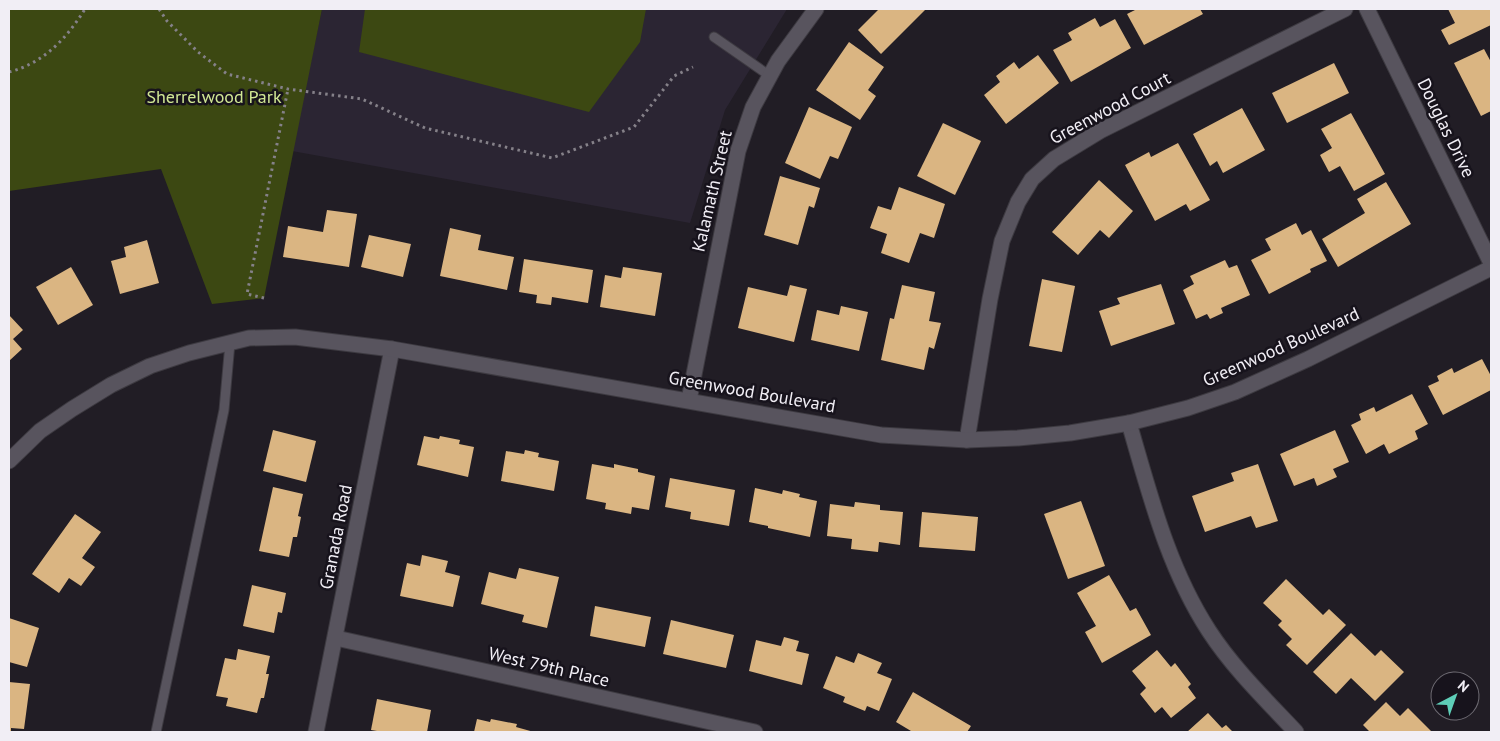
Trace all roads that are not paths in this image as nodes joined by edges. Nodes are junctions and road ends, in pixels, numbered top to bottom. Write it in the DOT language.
graph roads {
  1 [pos="816,9"];
  2 [pos="1345,9"];
  3 [pos="1367,9"];
  4 [pos="714,37"];
  5 [pos="770,76"];
  6 [pos="1491,263"];
  7 [pos="1491,268"];
  8 [pos="230,343"];
  9 [pos="392,349"];
  10 [pos="689,400"];
  11 [pos="1129,423"];
  12 [pos="967,440"];
  13 [pos="9,460"];
  14 [pos="336,638"];
  15 [pos="156,732"];
  16 [pos="316,732"];
  17 [pos="755,732"];
  18 [pos="1296,732"];
  1 -- 5 [label="street, Kalamath Street"];
  2 -- 12 [label="street, Greenwood Court"];
  3 -- 6 [label="street, Douglas Drive"];
  4 -- 5 [label="lane"];
  5 -- 10 [label="street, Kalamath Street"];
  7 -- 11 [label="street, Greenwood Boulevard"];
  8 -- 9 [label="street, Greenwood Boulevard"];
  8 -- 13 [label="street, Greenwood Boulevard"];
  8 -- 15 [label="lane"];
  9 -- 10 [label="street, Greenwood Boulevard"];
  9 -- 14 [label="street, Granada Road"];
  10 -- 12 [label="street, Greenwood Boulevard"];
  11 -- 12 [label="street, Greenwood Boulevard"];
  11 -- 18 [label="street"];
  14 -- 16 [label="street, Granada Road"];
  14 -- 17 [label="street, West 79th Place"];
}
